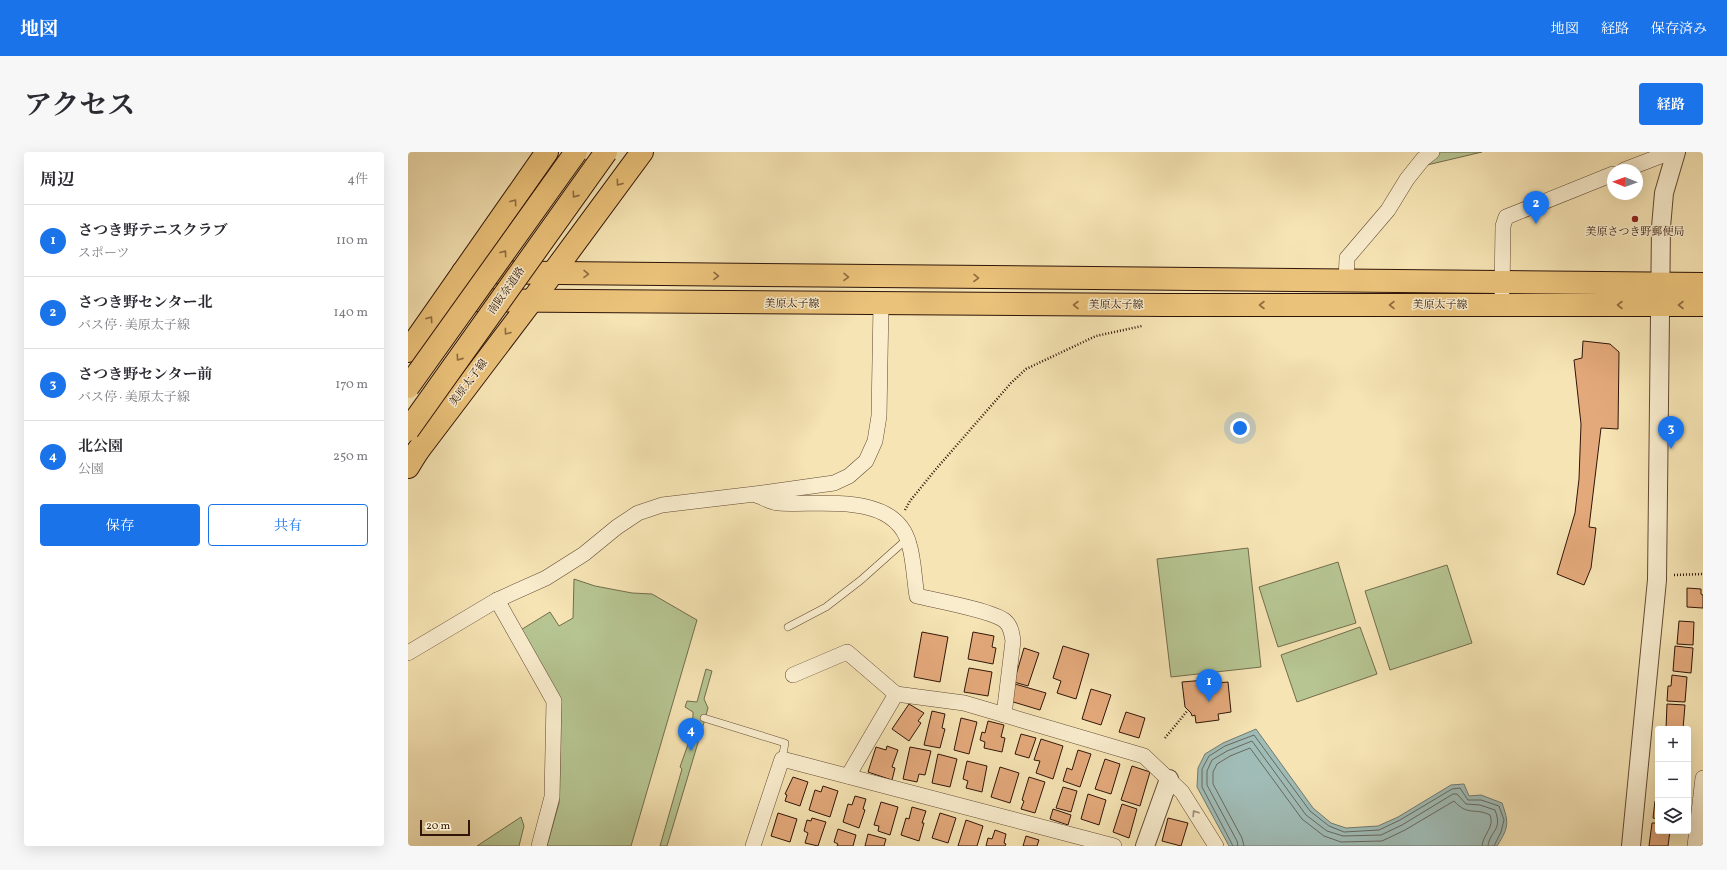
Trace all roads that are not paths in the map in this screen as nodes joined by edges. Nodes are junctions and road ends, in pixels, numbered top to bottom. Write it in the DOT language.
graph roads {
  1 [pos="547,152"];
  2 [pos="576,152"];
  3 [pos="606,152"];
  4 [pos="642,152"];
  5 [pos="1432,152"];
  6 [pos="1671,152"];
  7 [pos="1676,152"];
  8 [pos="1640,164"];
  9 [pos="1607,176"];
  10 [pos="463,272"];
  11 [pos="552,274"];
  12 [pos="1346,282"];
  13 [pos="1502,283"];
  14 [pos="1660,283"];
  15 [pos="1703,284"];
  16 [pos="444,300"];
  17 [pos="530,302"];
  18 [pos="881,304"];
  19 [pos="1502,305"];
  20 [pos="1659,305"];
  21 [pos="1703,305"];
  22 [pos="408,352"];
  23 [pos="408,387"];
  24 [pos="408,430"];
  25 [pos="412,460"];
  26 [pos="756,494"];
  27 [pos="907,539"];
  28 [pos="498,600"];
  29 [pos="788,627"];
  30 [pos="408,652"];
  31 [pos="793,675"];
  32 [pos="896,694"];
  33 [pos="1004,715"];
  34 [pos="704,718"];
  35 [pos="782,759"];
  36 [pos="848,776"];
  37 [pos="1703,778"];
  38 [pos="1168,779"];
  39 [pos="539,846"];
  40 [pos="755,846"];
  41 [pos="1114,846"];
  42 [pos="1145,846"];
  43 [pos="1216,846"];
  44 [pos="1631,846"];
  45 [pos="1695,846"];
  10 -- 1 [label="main road, one-way"];
  23 -- 2 [label="main road, one-way, bridge"];
  3 -- 24 [label="main road, 南阪奈道路, one-way, bridge"];
  4 -- 11 [label="main road, 美原太子線, one-way"];
  5 -- 12 [label="street"];
  6 -- 8 [label="street"];
  7 -- 14 [label="street"];
  9 -- 13 [label="street"];
  10 -- 11 [label="main road, 美原太子線"];
  10 -- 16 [label="main road"];
  11 -- 12 [label="main road, 美原太子線, one-way"];
  11 -- 17 [label="main road, 美原太子線"];
  12 -- 13 [label="main road, 美原太子線"];
  13 -- 14 [label="main road, 美原太子線"];
  13 -- 19 [label="street"];
  14 -- 15 [label="main road, 美原太子線"];
  14 -- 20 [label="street"];
  16 -- 17 [label="main road, 美原太子線"];
  22 -- 16 [label="main road, one-way"];
  17 -- 18 [label="main road, 美原太子線"];
  17 -- 25 [label="main road, 美原太子線, one-way"];
  19 -- 18 [label="main road, 美原太子線, one-way"];
  18 -- 26 [label="street"];
  20 -- 19 [label="main road, 美原太子線, one-way"];
  21 -- 20 [label="main road, 美原太子線, one-way"];
  20 -- 44 [label="street"];
  26 -- 27 [label="street"];
  26 -- 28 [label="street"];
  27 -- 29 [label="lane"];
  27 -- 33 [label="street"];
  28 -- 30 [label="street"];
  28 -- 39 [label="street"];
  31 -- 32 [label="street"];
  32 -- 33 [label="street"];
  32 -- 36 [label="street"];
  33 -- 38 [label="street"];
  34 -- 35 [label="lane"];
  35 -- 36 [label="street"];
  35 -- 40 [label="street"];
  36 -- 41 [label="street"];
  37 -- 45 [label="street"];
  38 -- 42 [label="street"];
  43 -- 38 [label="street, one-way"];
}
